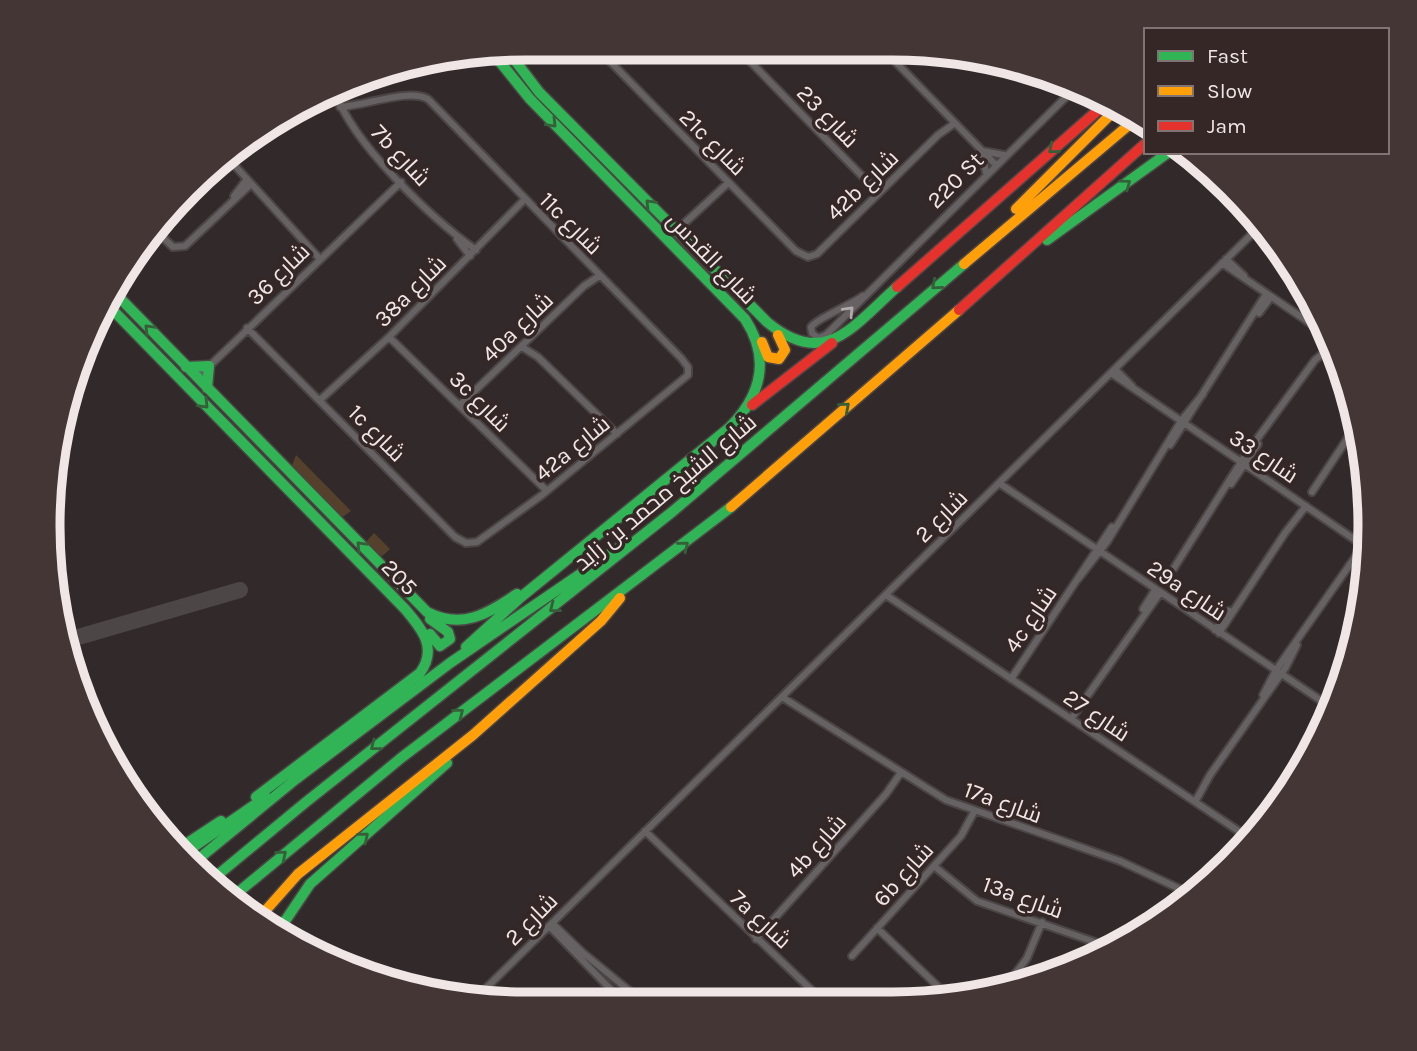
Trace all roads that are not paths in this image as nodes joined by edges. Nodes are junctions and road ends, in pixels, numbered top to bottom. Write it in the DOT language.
graph roads {
  1 [pos="500,60"];
  2 [pos="500,60"];
  3 [pos="515,60"];
  4 [pos="609,60"];
  5 [pos="749,60"];
  6 [pos="894,60"];
  7 [pos="539,92"];
  8 [pos="1068,94"];
  9 [pos="338,99"];
  10 [pos="360,106"];
  11 [pos="340,107"];
  12 [pos="1100,109"];
  13 [pos="1110,114"];
  14 [pos="346,118"];
  15 [pos="952,120"];
  16 [pos="1128,124"];
  17 [pos="1144,145"];
  18 [pos="982,151"];
  19 [pos="1166,154"];
  20 [pos="1004,155"];
  21 [pos="233,163"];
  22 [pos="995,164"];
  23 [pos="986,173"];
  24 [pos="399,180"];
  25 [pos="249,182"];
  26 [pos="728,183"];
  27 [pos="878,193"];
  28 [pos="526,202"];
  29 [pos="676,231"];
  30 [pos="1253,232"];
  31 [pos="455,234"];
  32 [pos="161,236"];
  33 [pos="988,241"];
  34 [pos="476,250"];
  35 [pos="321,256"];
  36 [pos="470,256"];
  37 [pos="808,257"];
  38 [pos="1224,261"];
  39 [pos="1010,266"];
  40 [pos="597,273"];
  41 [pos="1269,295"];
  42 [pos="863,296"];
  43 [pos="119,297"];
  44 [pos="724,297"];
  45 [pos="113,310"];
  46 [pos="767,322"];
  47 [pos="1311,323"];
  48 [pos="248,326"];
  49 [pos="391,335"];
  50 [pos="528,341"];
  51 [pos="834,341"];
  52 [pos="143,342"];
  53 [pos="522,347"];
  54 [pos="1324,352"];
  55 [pos="538,357"];
  56 [pos="209,366"];
  57 [pos="186,367"];
  58 [pos="688,367"];
  59 [pos="1113,371"];
  60 [pos="197,378"];
  61 [pos="207,388"];
  62 [pos="322,402"];
  63 [pos="462,407"];
  64 [pos="742,414"];
  65 [pos="1183,423"];
  66 [pos="615,436"];
  67 [pos="1349,436"];
  68 [pos="1243,463"];
  69 [pos="1001,481"];
  70 [pos="1312,492"];
  71 [pos="545,493"];
  72 [pos="1304,505"];
  73 [pos="645,534"];
  74 [pos="1358,541"];
  75 [pos="466,543"];
  76 [pos="1097,551"];
  77 [pos="1357,554"];
  78 [pos="1174,568"];
  79 [pos="556,570"];
  80 [pos="629,586"];
  81 [pos="1157,591"];
  82 [pos="888,593"];
  83 [pos="414,601"];
  84 [pos="405,609"];
  85 [pos="1217,631"];
  86 [pos="450,663"];
  87 [pos="1278,672"];
  88 [pos="1011,679"];
  89 [pos="784,694"];
  90 [pos="1323,702"];
  91 [pos="1072,719"];
  92 [pos="474,734"];
  93 [pos="900,774"];
  94 [pos="296,779"];
  95 [pos="1193,801"];
  96 [pos="974,812"];
  97 [pos="643,833"];
  98 [pos="1242,833"];
  99 [pos="186,844"];
  100 [pos="191,849"];
  101 [pos="199,858"];
  102 [pos="934,866"];
  103 [pos="217,875"];
  104 [pos="1182,890"];
  105 [pos="239,891"];
  106 [pos="264,911"];
  107 [pos="1042,922"];
  108 [pos="282,923"];
  109 [pos="551,924"];
  110 [pos="877,928"];
  111 [pos="755,939"];
  112 [pos="566,940"];
  113 [pos="1098,943"];
  114 [pos="852,956"];
  115 [pos="1014,975"];
  116 [pos="941,989"];
  117 [pos="484,990"];
  118 [pos="614,992"];
  119 [pos="631,992"];
  120 [pos="813,992"];
  1 -- 7 [label="main road"];
  2 -- 44 [label="main road, شارع القدس, one-way"];
  3 -- 7 [label="main road, شارع القدس"];
  4 -- 26 [label="street, 21c شارع"];
  5 -- 27 [label="street, شارع 23"];
  6 -- 15 [label="street"];
  29 -- 7 [label="main road, شارع القدس, one-way"];
  8 -- 20 [label="street, 220 St"];
  9 -- 11 [label="street, 7b شارع"];
  10 -- 11 [label="street"];
  10 -- 14 [label="street"];
  10 -- 28 [label="street, 11c شارع"];
  11 -- 14 [label="street, 7b شارع"];
  12 -- 51 [label="main road, one-way"];
  13 -- 33 [label="main road"];
  14 -- 24 [label="street, 7b شارع"];
  15 -- 18 [label="street"];
  15 -- 27 [label="street, 42b شارع"];
  16 -- 33 [label="main road, شارع الشيخ محمد بن زايد"];
  17 -- 39 [label="main road, شارع الشيخ محمد بن زايد"];
  18 -- 20 [label="street"];
  18 -- 22 [label="street"];
  18 -- 23 [label="street"];
  39 -- 19 [label="main road, one-way"];
  20 -- 22 [label="street, 220 St"];
  21 -- 25 [label="street"];
  22 -- 23 [label="street, 220 St"];
  23 -- 42 [label="street, 220 St"];
  24 -- 31 [label="street, 7b شارع"];
  24 -- 35 [label="street, شارع 36"];
  25 -- 32 [label="street"];
  25 -- 35 [label="street"];
  26 -- 29 [label="street"];
  26 -- 37 [label="street, 21c شارع"];
  27 -- 37 [label="street, 42b شارع"];
  28 -- 34 [label="street, 38a شارع"];
  28 -- 40 [label="street, 11c شارع"];
  29 -- 46 [label="main road, شارع القدس"];
  30 -- 38 [label="street, شارع 2"];
  31 -- 34 [label="street, 7b شارع"];
  31 -- 36 [label="street, 7b شارع"];
  33 -- 73 [label="main road, شارع الشيخ محمد بن زايد, one-way"];
  34 -- 36 [label="street, 38a شارع"];
  35 -- 48 [label="street, شارع 36"];
  36 -- 49 [label="street, 38a شارع"];
  38 -- 41 [label="street"];
  38 -- 59 [label="street, شارع 2"];
  80 -- 39 [label="main road, شارع الشيخ محمد بن زايد, one-way"];
  40 -- 50 [label="street, 40a شارع"];
  40 -- 58 [label="street, 11c شارع"];
  41 -- 47 [label="street"];
  41 -- 65 [label="street, 4c شارع"];
  42 -- 42 [label="street, 220 St, one-way"];
  57 -- 43 [label="main road, 205, one-way"];
  44 -- 46 [label="main road"];
  44 -- 64 [label="main road, شارع القدس"];
  45 -- 52 [label="main road, 205"];
  46 -- 51 [label="main road, شارع القدس"];
  48 -- 56 [label="street, شارع 36"];
  48 -- 62 [label="street, 1c شارع"];
  49 -- 62 [label="street, 38a شارع"];
  49 -- 63 [label="street, 3c شارع"];
  50 -- 53 [label="street, 40a شارع"];
  50 -- 55 [label="street"];
  51 -- 64 [label="main road"];
  52 -- 60 [label="main road"];
  52 -- 84 [label="main road, 205, one-way"];
  53 -- 55 [label="street"];
  53 -- 63 [label="street, 40a شارع"];
  54 -- 68 [label="street"];
  55 -- 66 [label="street"];
  56 -- 57 [label="main road"];
  56 -- 60 [label="street, شارع 36"];
  56 -- 61 [label="main road"];
  57 -- 60 [label="main road, 205"];
  58 -- 66 [label="street, 42a شارع"];
  59 -- 65 [label="street, شارع 33"];
  59 -- 69 [label="street, شارع 2"];
  60 -- 61 [label="main road, 205"];
  83 -- 61 [label="main road, 205, one-way"];
  62 -- 75 [label="street, 1c شارع"];
  63 -- 71 [label="street, 3c شارع"];
  64 -- 79 [label="main road, شارع القدس"];
  65 -- 68 [label="street, شارع 33"];
  65 -- 76 [label="street, 4c شارع"];
  66 -- 71 [label="street, 42a شارع"];
  67 -- 70 [label="street"];
  68 -- 72 [label="street, شارع 33"];
  68 -- 78 [label="street"];
  69 -- 76 [label="street, 29a شارع"];
  69 -- 82 [label="street, شارع 2"];
  71 -- 75 [label="street, 42a شارع"];
  72 -- 74 [label="street, شارع 33"];
  72 -- 85 [label="street"];
  73 -- 86 [label="main road"];
  73 -- 103 [label="main road, شارع الشيخ محمد بن زايد, one-way"];
  76 -- 81 [label="street, 29a شارع"];
  76 -- 88 [label="street, 4c شارع"];
  77 -- 87 [label="street"];
  79 -- 83 [label="main road, 205"];
  79 -- 86 [label="main road, شارع القدس"];
  80 -- 92 [label="main road"];
  105 -- 80 [label="main road, شارع الشيخ محمد بن زايد, one-way"];
  81 -- 85 [label="street, 29a شارع"];
  81 -- 91 [label="street"];
  82 -- 88 [label="street, شارع 27"];
  82 -- 89 [label="street, شارع 2"];
  83 -- 84 [label="main road"];
  84 -- 99 [label="main road, 205"];
  85 -- 87 [label="street, 29a شارع"];
  86 -- 94 [label="main road"];
  87 -- 90 [label="street, 29a شارع"];
  87 -- 95 [label="street"];
  88 -- 91 [label="street, شارع 27"];
  89 -- 93 [label="street, 17a شارع"];
  89 -- 97 [label="street, شارع 2"];
  91 -- 95 [label="street, شارع 27"];
  92 -- 106 [label="main road"];
  108 -- 92 [label="main road, one-way"];
  93 -- 96 [label="street, 17a شارع"];
  93 -- 111 [label="street, 4b شارع"];
  94 -- 100 [label="main road"];
  94 -- 101 [label="main road"];
  95 -- 98 [label="street, شارع 27"];
  96 -- 102 [label="street, 6b شارع"];
  96 -- 104 [label="street, 17a شارع"];
  97 -- 109 [label="street, شارع 2"];
  97 -- 111 [label="street, 7a شارع"];
  102 -- 107 [label="street, 13a شارع"];
  102 -- 110 [label="street, 6b شارع"];
  107 -- 113 [label="street, 13a شارع"];
  107 -- 115 [label="street"];
  109 -- 112 [label="street"];
  109 -- 117 [label="street, شارع 2"];
  110 -- 114 [label="street, 6b شارع"];
  110 -- 116 [label="street"];
  111 -- 120 [label="street, 7a شارع"];
  112 -- 118 [label="street"];
  112 -- 119 [label="street"];
}
